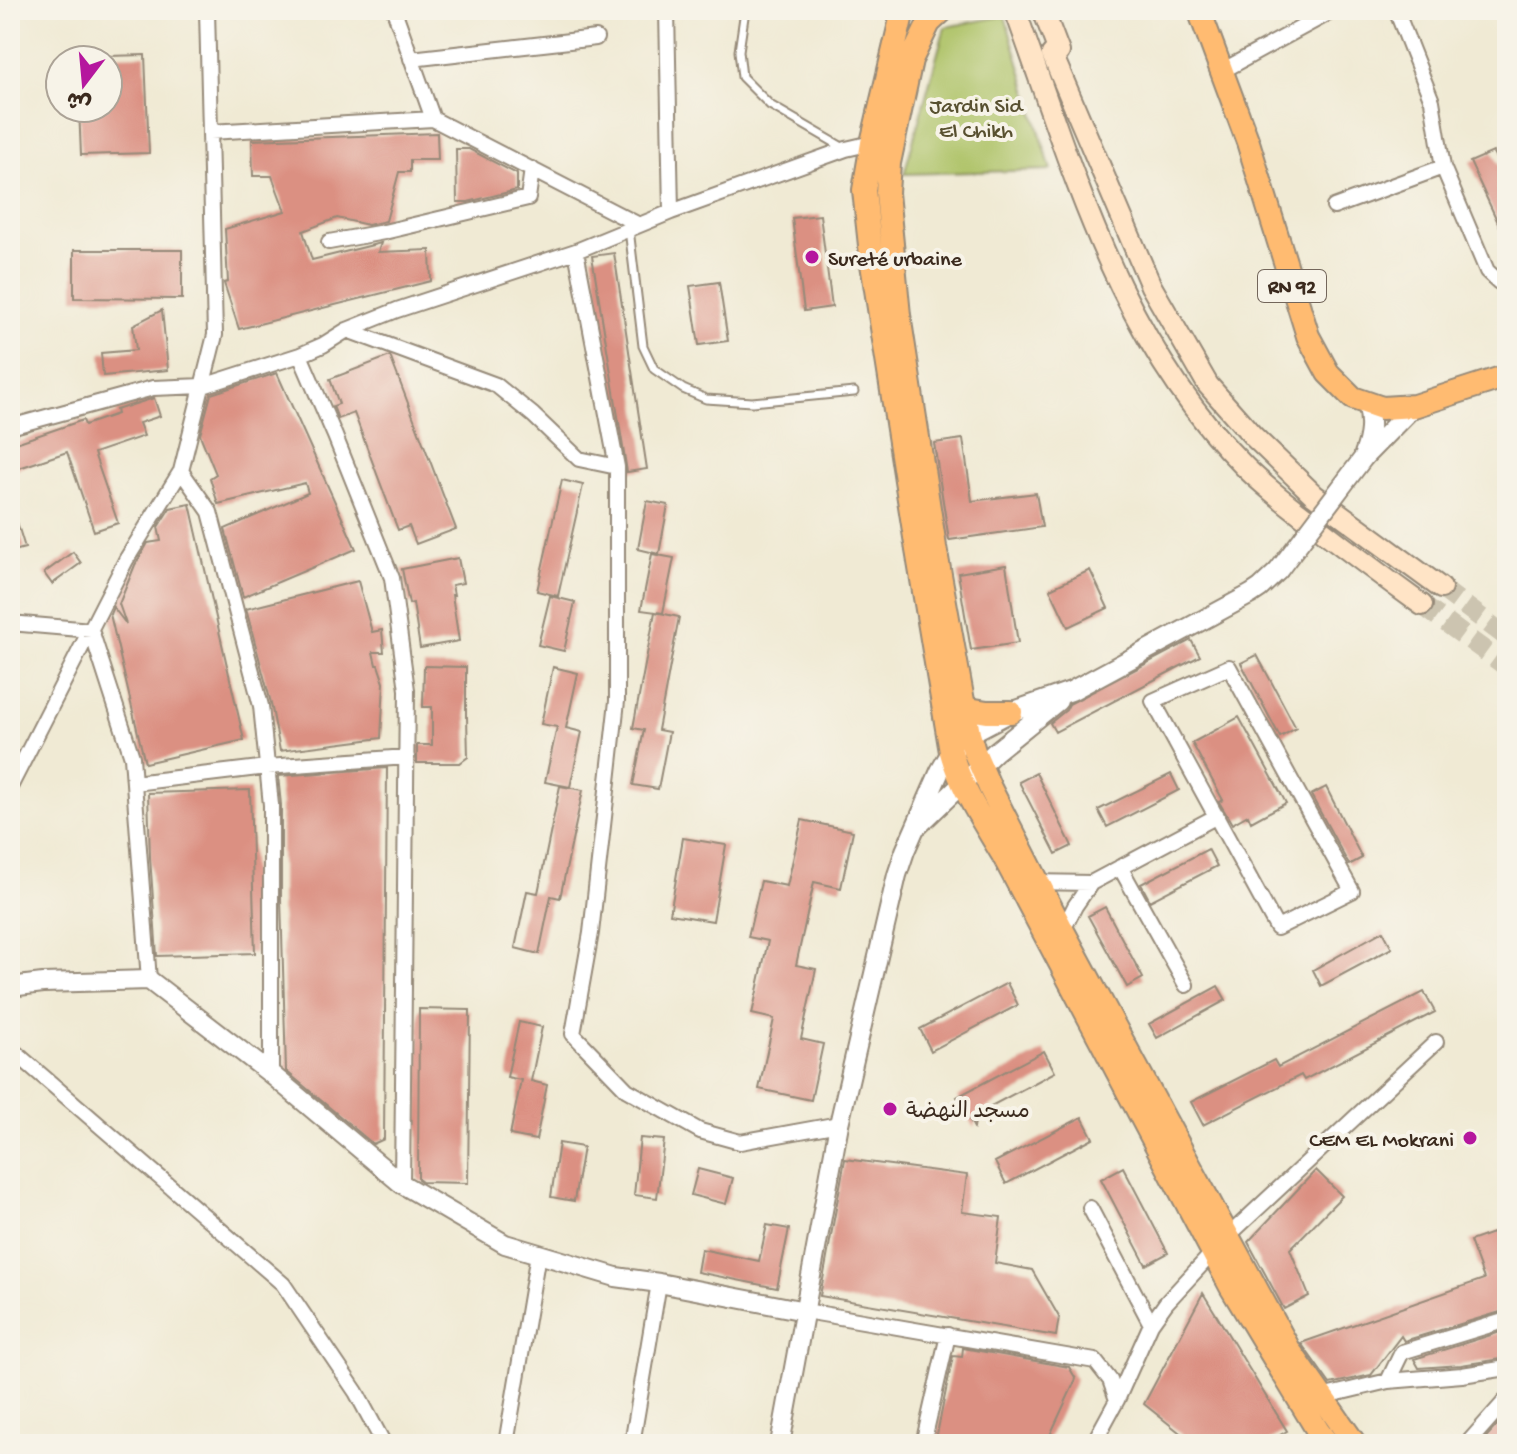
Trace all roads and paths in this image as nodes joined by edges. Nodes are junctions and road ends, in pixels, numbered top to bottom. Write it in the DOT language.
graph roads {
  1 [pos="207,10"];
  2 [pos="394,10"];
  3 [pos="667,10"];
  4 [pos="745,10"];
  5 [pos="901,10"];
  6 [pos="943,10"];
  7 [pos="1015,10"];
  8 [pos="1043,10"];
  9 [pos="1199,10"];
  10 [pos="1334,10"];
  11 [pos="1396,10"];
  12 [pos="596,38"];
  13 [pos="411,59"];
  14 [pos="1222,71"];
  15 [pos="433,119"];
  16 [pos="210,132"];
  17 [pos="872,143"];
  18 [pos="846,149"];
  19 [pos="1443,167"];
  20 [pos="532,169"];
  21 [pos="1334,207"];
  22 [pos="671,212"];
  23 [pos="634,227"];
  24 [pos="329,242"];
  25 [pos="576,251"];
  26 [pos="1507,281"];
  27 [pos="890,317"];
  28 [pos="347,330"];
  29 [pos="300,355"];
  30 [pos="1507,376"];
  31 [pos="203,386"];
  32 [pos="854,392"];
  33 [pos="1367,403"];
  34 [pos="1414,406"];
  35 [pos="10,427"];
  36 [pos="1364,457"];
  37 [pos="617,467"];
  38 [pos="181,471"];
  39 [pos="926,549"];
  40 [pos="1441,588"];
  41 [pos="1422,605"];
  42 [pos="10,623"];
  43 [pos="91,630"];
  44 [pos="1071,691"];
  45 [pos="963,708"];
  46 [pos="1011,712"];
  47 [pos="969,734"];
  48 [pos="951,752"];
  49 [pos="407,757"];
  50 [pos="267,767"];
  51 [pos="980,767"];
  52 [pos="134,783"];
  53 [pos="962,785"];
  54 [pos="10,787"];
  55 [pos="1217,816"];
  56 [pos="914,829"];
  57 [pos="1120,867"];
  58 [pos="1091,883"];
  59 [pos="1030,885"];
  60 [pos="1056,938"];
  61 [pos="149,980"];
  62 [pos="1186,985"];
  63 [pos="10,987"];
  64 [pos="1436,1042"];
  65 [pos="10,1048"];
  66 [pos="271,1074"];
  67 [pos="839,1124"];
  68 [pos="402,1184"];
  69 [pos="1090,1208"];
  70 [pos="1220,1244"];
  71 [pos="538,1254"];
  72 [pos="659,1283"];
  73 [pos="805,1311"];
  74 [pos="1507,1320"];
  75 [pos="1151,1324"];
  76 [pos="948,1335"];
  77 [pos="1507,1368"];
  78 [pos="1388,1381"];
  79 [pos="1507,1399"];
  80 [pos="1117,1400"];
  81 [pos="1312,1400"];
  82 [pos="384,1444"];
  83 [pos="506,1444"];
  84 [pos="632,1444"];
  85 [pos="780,1444"];
  86 [pos="923,1444"];
  87 [pos="1093,1444"];
  88 [pos="1328,1444"];
  89 [pos="1355,1444"];
  90 [pos="1467,1444"];
  1 -- 16 [label="street"];
  2 -- 13 [label="street"];
  3 -- 22 [label="street"];
  4 -- 18 [label="lane"];
  5 -- 17 [label="main road"];
  6 -- 27 [label="main road"];
  7 -- 41 [label="main road"];
  8 -- 40 [label="main road"];
  9 -- 14 [label="main road, RN 92"];
  10 -- 14 [label="street"];
  11 -- 19 [label="street"];
  12 -- 13 [label="street"];
  13 -- 15 [label="street"];
  14 -- 33 [label="main road, RN 92"];
  15 -- 16 [label="street"];
  15 -- 20 [label="street"];
  16 -- 31 [label="street"];
  17 -- 18 [label="street"];
  17 -- 27 [label="main road"];
  18 -- 22 [label="street"];
  19 -- 21 [label="street"];
  19 -- 26 [label="street"];
  20 -- 23 [label="street"];
  20 -- 24 [label="street"];
  22 -- 23 [label="street"];
  23 -- 25 [label="street"];
  23 -- 32 [label="lane"];
  25 -- 28 [label="street"];
  25 -- 37 [label="street"];
  27 -- 39 [label="main road"];
  28 -- 29 [label="street"];
  28 -- 37 [label="street"];
  29 -- 31 [label="street"];
  29 -- 49 [label="street"];
  30 -- 34 [label="main road"];
  31 -- 35 [label="street"];
  31 -- 38 [label="street"];
  33 -- 34 [label="main road"];
  33 -- 36 [label="street"];
  34 -- 36 [label="street"];
  36 -- 44 [label="street, bridge"];
  37 -- 67 [label="street"];
  38 -- 43 [label="street"];
  38 -- 50 [label="street"];
  39 -- 45 [label="main road"];
  39 -- 48 [label="main road"];
  42 -- 43 [label="street"];
  43 -- 52 [label="street"];
  43 -- 54 [label="street"];
  44 -- 46 [label="street"];
  44 -- 51 [label="street"];
  45 -- 46 [label="main road"];
  45 -- 47 [label="main road"];
  46 -- 47 [label="street"];
  47 -- 48 [label="street"];
  47 -- 51 [label="main road"];
  48 -- 53 [label="main road"];
  48 -- 56 [label="street"];
  49 -- 50 [label="street"];
  49 -- 68 [label="street"];
  50 -- 52 [label="street"];
  50 -- 66 [label="street"];
  51 -- 53 [label="street"];
  51 -- 59 [label="main road"];
  52 -- 61 [label="street"];
  53 -- 56 [label="street"];
  53 -- 59 [label="main road"];
  55 -- 55 [label="street"];
  55 -- 57 [label="street"];
  56 -- 67 [label="street"];
  57 -- 58 [label="street"];
  57 -- 62 [label="street"];
  58 -- 59 [label="street"];
  58 -- 60 [label="street"];
  59 -- 60 [label="main road"];
  60 -- 70 [label="main road"];
  61 -- 63 [label="street"];
  61 -- 66 [label="street"];
  64 -- 70 [label="street"];
  65 -- 82 [label="street"];
  66 -- 68 [label="street"];
  67 -- 73 [label="street"];
  68 -- 71 [label="street"];
  69 -- 75 [label="street"];
  70 -- 75 [label="street"];
  70 -- 81 [label="main road"];
  71 -- 72 [label="street"];
  71 -- 83 [label="street"];
  72 -- 73 [label="street"];
  72 -- 84 [label="street"];
  73 -- 76 [label="street"];
  73 -- 85 [label="street"];
  74 -- 78 [label="street"];
  75 -- 80 [label="street"];
  76 -- 80 [label="street"];
  76 -- 86 [label="street"];
  77 -- 78 [label="street"];
  78 -- 81 [label="street"];
  79 -- 90 [label="street"];
  80 -- 87 [label="street"];
  81 -- 88 [label="main road"];
  81 -- 89 [label="main road"];
}
